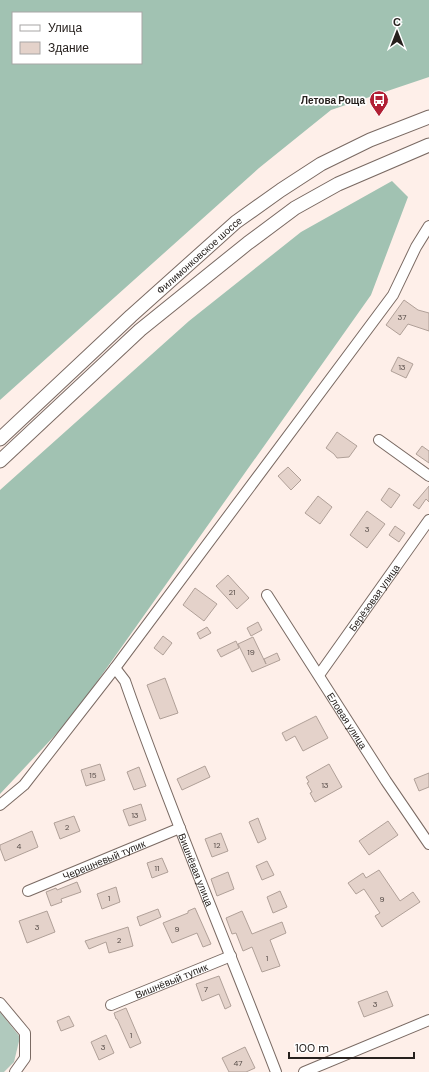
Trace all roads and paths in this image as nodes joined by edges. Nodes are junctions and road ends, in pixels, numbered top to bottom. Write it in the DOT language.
graph roads {
  1 [pos="429,117"];
  2 [pos="429,145"];
  3 [pos="429,226"];
  4 [pos="0,439"];
  5 [pos="379,440"];
  6 [pos="0,461"];
  7 [pos="429,476"];
  8 [pos="429,520"];
  9 [pos="267,595"];
  10 [pos="115,668"];
  11 [pos="319,675"];
  12 [pos="0,805"];
  13 [pos="180,828"];
  14 [pos="429,844"];
  15 [pos="28,891"];
  16 [pos="231,956"];
  17 [pos="0,1003"];
  18 [pos="111,1005"];
  19 [pos="429,1020"];
  20 [pos="15,1072"];
  21 [pos="276,1072"];
  22 [pos="304,1072"];
  1 -- 4 [label="main road, Филимонковское шоссе"];
  2 -- 6 [label="main road, Филимонковское шоссе"];
  3 -- 10 [label="street"];
  5 -- 7 [label="street"];
  8 -- 11 [label="street, Берёзовая улица"];
  9 -- 11 [label="street, Еловая улица"];
  10 -- 12 [label="street"];
  10 -- 13 [label="street, Вишнёвая улица"];
  11 -- 14 [label="street, Еловая улица"];
  13 -- 15 [label="street, Черешневый тупик"];
  13 -- 16 [label="street, Вишнёвая улица"];
  16 -- 18 [label="street, Вишнёвый тупик"];
  16 -- 21 [label="street, Вишнёвая улица"];
  17 -- 20 [label="street"];
  19 -- 22 [label="street"];
}
